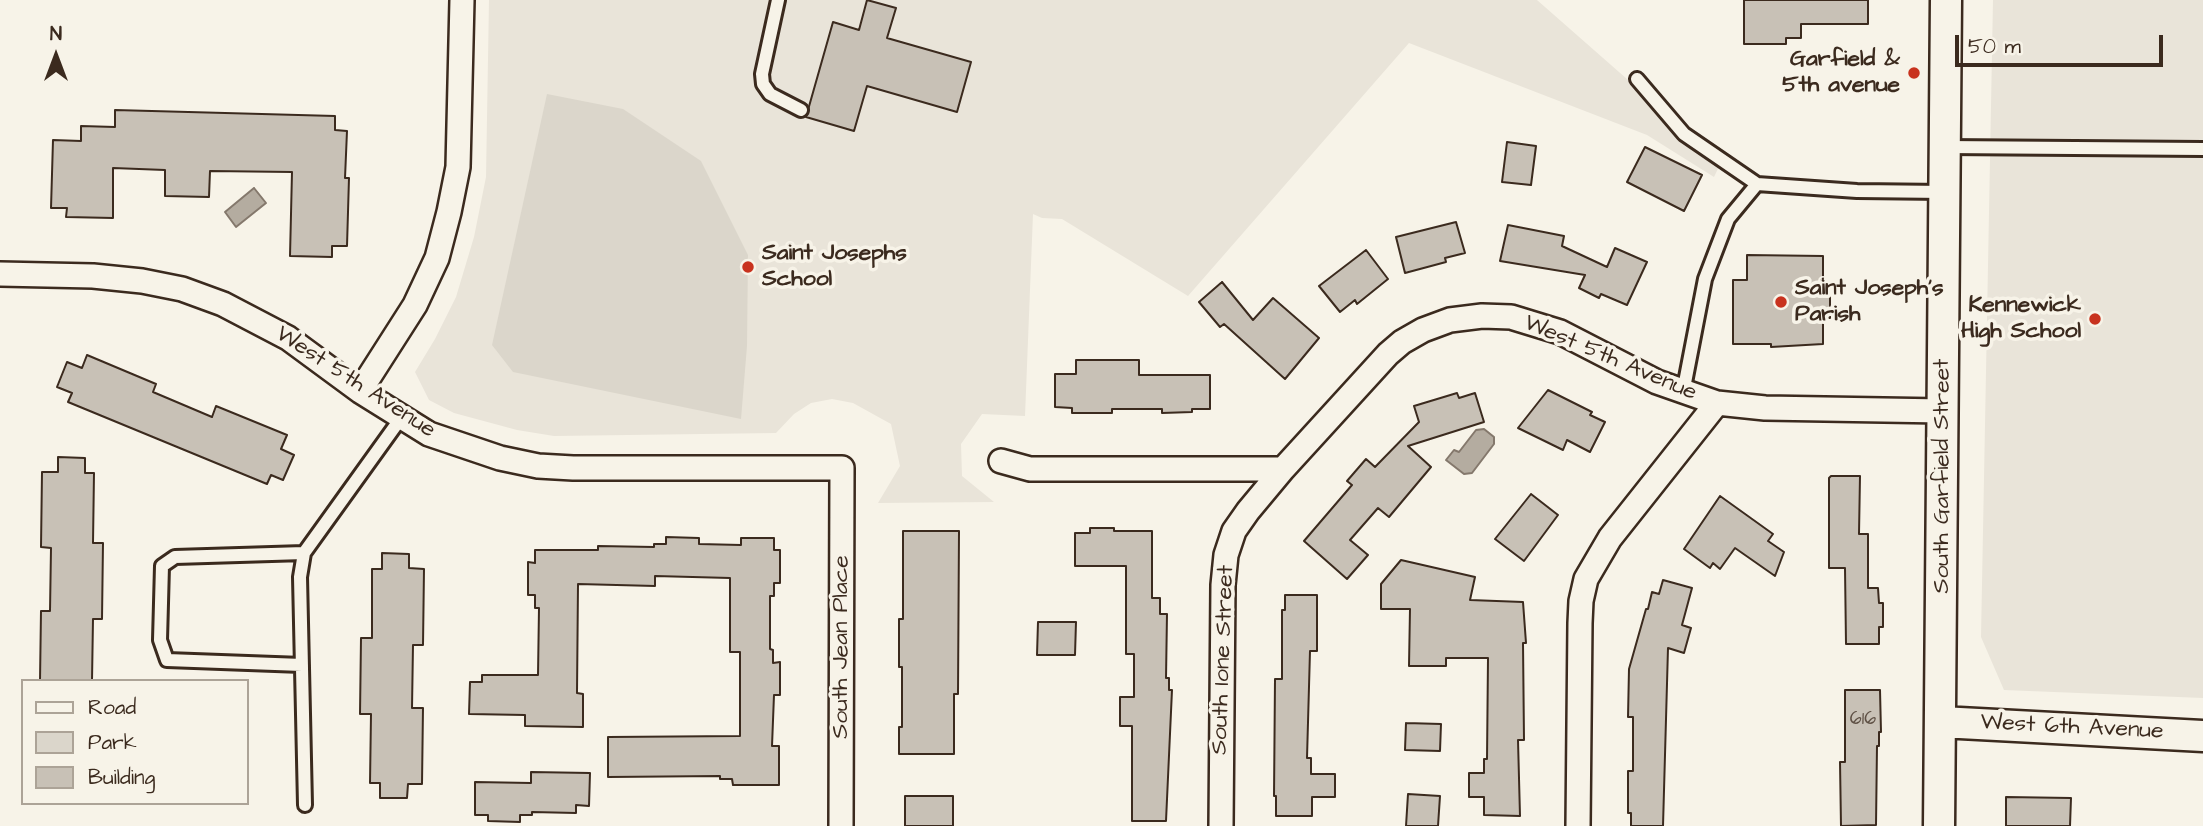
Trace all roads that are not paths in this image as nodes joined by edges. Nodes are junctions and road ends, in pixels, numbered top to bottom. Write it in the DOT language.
graph roads {
  1 [pos="462,0"];
  2 [pos="778,0"];
  3 [pos="1946,0"];
  4 [pos="1637,79"];
  5 [pos="801,110"];
  6 [pos="1944,148"];
  7 [pos="2203,149"];
  8 [pos="1757,184"];
  9 [pos="1945,192"];
  10 [pos="0,274"];
  11 [pos="360,391"];
  12 [pos="1683,393"];
  13 [pos="1717,403"];
  14 [pos="1943,411"];
  15 [pos="401,418"];
  16 [pos="1001,461"];
  17 [pos="842,468"];
  18 [pos="1283,469"];
  19 [pos="304,553"];
  20 [pos="302,665"];
  21 [pos="1941,722"];
  22 [pos="2203,736"];
  23 [pos="305,805"];
  24 [pos="841,826"];
  25 [pos="1221,826"];
  26 [pos="1578,826"];
  27 [pos="1939,826"];
  1 -- 11 [label="street"];
  2 -- 5 [label="lane"];
  3 -- 6 [label="street, South Garfield Street"];
  4 -- 8 [label="lane"];
  6 -- 7 [label="lane"];
  6 -- 9 [label="street, South Garfield Street"];
  8 -- 9 [label="lane"];
  8 -- 12 [label="lane"];
  9 -- 14 [label="street, South Garfield Street"];
  10 -- 11 [label="street, West 5th Avenue"];
  11 -- 15 [label="street, West 5th Avenue"];
  12 -- 13 [label="street, West 5th Avenue"];
  12 -- 18 [label="street, West 5th Avenue"];
  13 -- 14 [label="street, West 5th Avenue"];
  13 -- 26 [label="street"];
  14 -- 21 [label="street, South Garfield Street"];
  15 -- 17 [label="street, West 5th Avenue"];
  15 -- 19 [label="lane"];
  16 -- 18 [label="street"];
  17 -- 24 [label="street, South Jean Place"];
  18 -- 25 [label="street, South Ione Street"];
  19 -- 20 [label="lane"];
  19 -- 20 [label="lane"];
  20 -- 23 [label="lane"];
  21 -- 22 [label="street, West 6th Avenue"];
  21 -- 27 [label="street, South Garfield Street"];
}
